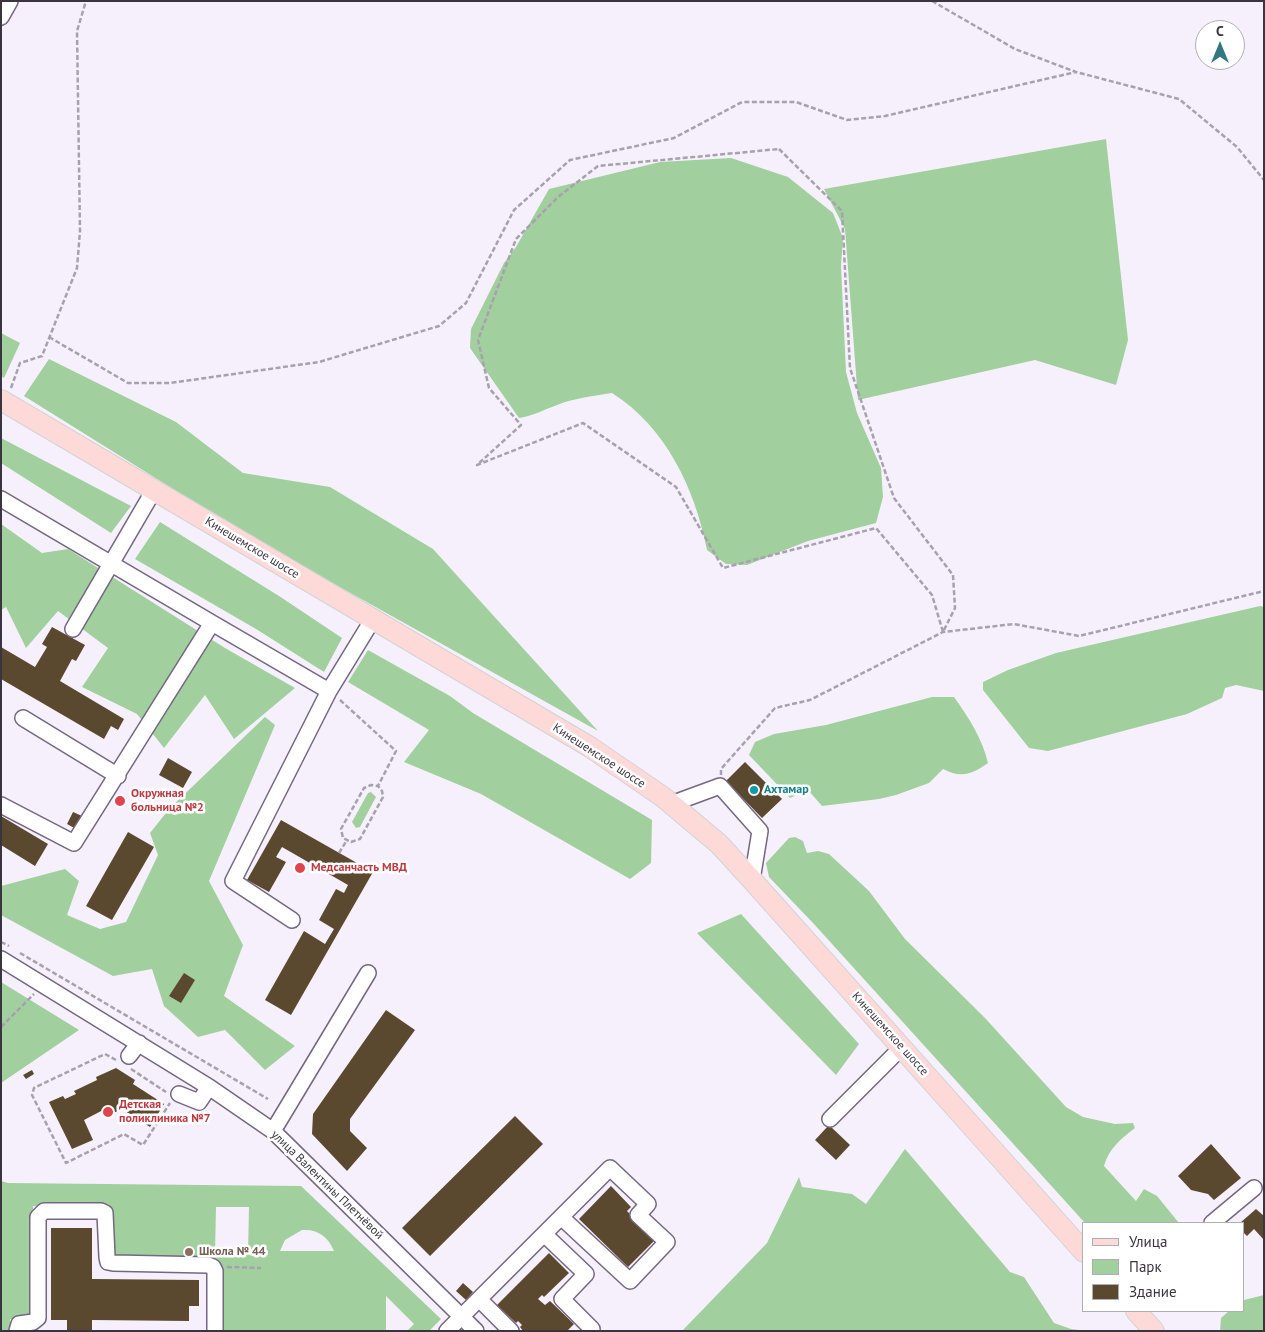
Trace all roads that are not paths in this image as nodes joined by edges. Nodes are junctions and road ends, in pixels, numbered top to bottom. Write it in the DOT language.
graph roads {
  1 [pos="10,1"];
  2 [pos="1,17"];
  3 [pos="6,396"];
  4 [pos="154,490"];
  5 [pos="1,499"];
  6 [pos="111,564"];
  7 [pos="373,619"];
  8 [pos="212,623"];
  9 [pos="73,629"];
  10 [pos="329,691"];
  11 [pos="23,718"];
  12 [pos="118,776"];
  13 [pos="671,804"];
  14 [pos="1,805"];
  15 [pos="752,880"];
  16 [pos="292,920"];
  17 [pos="5,953"];
  18 [pos="368,973"];
  19 [pos="138,1043"];
  20 [pos="902,1047"];
  21 [pos="125,1061"];
  22 [pos="209,1088"];
  23 [pos="179,1094"];
  24 [pos="830,1119"];
  25 [pos="272,1131"];
  26 [pos="1254,1188"];
  27 [pos="561,1217"];
  28 [pos="1213,1222"];
  29 [pos="544,1234"];
  30 [pos="1082,1250"];
  31 [pos="479,1299"];
  32 [pos="1137,1312"];
  33 [pos="462,1316"];
  34 [pos="17,1331"];
  35 [pos="215,1331"];
  36 [pos="447,1331"];
  37 [pos="476,1331"];
  38 [pos="511,1331"];
  39 [pos="590,1331"];
  40 [pos="1154,1331"];
  1 -- 2 [label="street"];
  3 -- 4 [label="main road, Кинешемское шоссе"];
  4 -- 6 [label="street"];
  4 -- 7 [label="main road, Кинешемское шоссе"];
  5 -- 6 [label="street"];
  6 -- 8 [label="street"];
  6 -- 9 [label="street"];
  7 -- 10 [label="street"];
  7 -- 13 [label="main road, Кинешемское шоссе"];
  8 -- 10 [label="street"];
  8 -- 12 [label="street"];
  10 -- 16 [label="street"];
  11 -- 12 [label="street"];
  12 -- 14 [label="street"];
  13 -- 15 [label="main road, Кинешемское шоссе"];
  13 -- 15 [label="street"];
  15 -- 20 [label="main road, Кинешемское шоссе"];
  17 -- 19 [label="street, улица Валентины Плетнёвой"];
  18 -- 25 [label="street"];
  19 -- 21 [label="street"];
  19 -- 22 [label="street, улица Валентины Плетнёвой"];
  20 -- 24 [label="street"];
  20 -- 30 [label="main road, Кинешемское шоссе"];
  22 -- 23 [label="street"];
  22 -- 25 [label="street, улица Валентины Плетнёвой"];
  25 -- 33 [label="street, улица Валентины Плетнёвой"];
  26 -- 28 [label="street"];
  27 -- 27 [label="street"];
  27 -- 29 [label="street"];
  29 -- 31 [label="street"];
  29 -- 39 [label="street"];
  31 -- 33 [label="street"];
  31 -- 38 [label="street"];
  32 -- 40 [label="main road"];
  33 -- 36 [label="street"];
  33 -- 37 [label="street, улица Валентины Плетнёвой"];
  34 -- 35 [label="street"];
}
